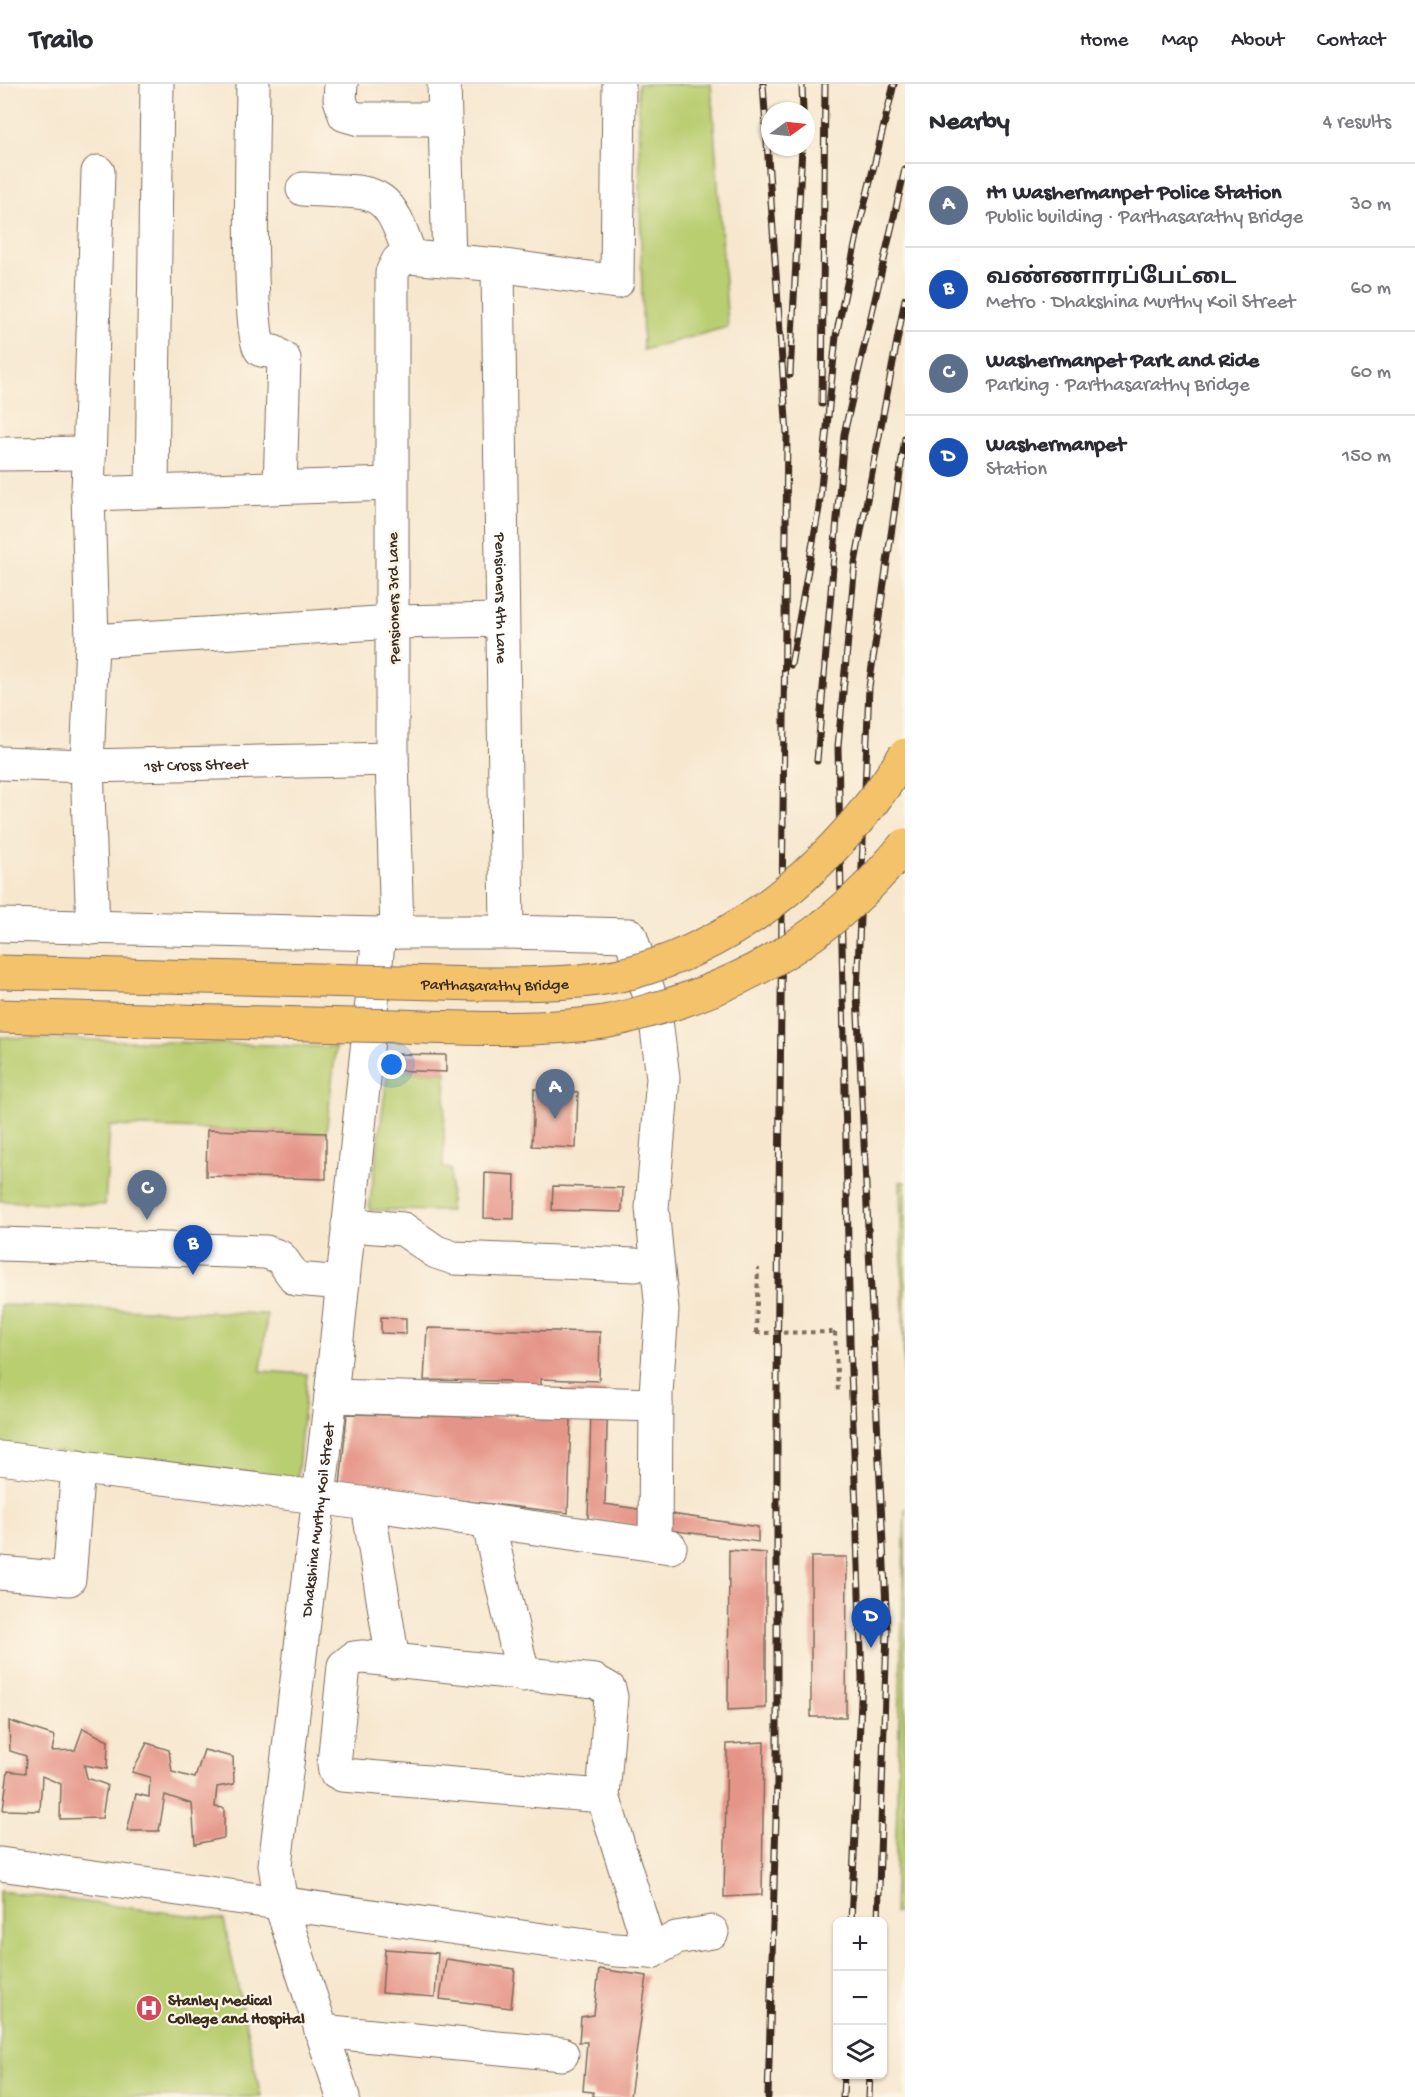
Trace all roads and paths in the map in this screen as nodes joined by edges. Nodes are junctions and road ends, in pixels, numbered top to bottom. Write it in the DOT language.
graph roads {
  1 [pos="157,84"];
  2 [pos="253,84"];
  3 [pos="341,84"];
  4 [pos="444,84"];
  5 [pos="619,84"];
  6 [pos="444,119"];
  7 [pos="98,172"];
  8 [pos="303,189"];
  9 [pos="402,261"];
  10 [pos="450,261"];
  11 [pos="498,265"];
  12 [pos="88,453"];
  13 [pos="0,454"];
  14 [pos="390,484"];
  15 [pos="280,487"];
  16 [pos="153,492"];
  17 [pos="88,494"];
  18 [pos="501,620"];
  19 [pos="393,622"];
  20 [pos="92,641"];
  21 [pos="905,755"];
  22 [pos="392,759"];
  23 [pos="0,763"];
  24 [pos="87,766"];
  25 [pos="905,845"];
  26 [pos="0,925"];
  27 [pos="93,928"];
  28 [pos="507,932"];
  29 [pos="388,933"];
  30 [pos="0,972"];
  31 [pos="0,1016"];
  32 [pos="348,1225"];
  33 [pos="0,1244"];
  34 [pos="635,1265"];
  35 [pos="759,1268"];
  36 [pos="343,1283"];
  37 [pos="838,1392"];
  38 [pos="331,1396"];
  39 [pos="656,1405"];
  40 [pos="0,1458"];
  41 [pos="78,1467"];
  42 [pos="318,1497"];
  43 [pos="368,1505"];
  44 [pos="488,1521"];
  45 [pos="0,1573"];
  46 [pos="393,1660"];
  47 [pos="524,1675"];
  48 [pos="603,1796"];
  49 [pos="0,1864"];
  50 [pos="281,1905"];
  51 [pos="712,1932"];
  52 [pos="651,1952"];
  53 [pos="321,2031"];
  54 [pos="562,2054"];
  55 [pos="343,2097"];
  1 -- 16 [label="street"];
  2 -- 15 [label="street"];
  3 -- 6 [label="street"];
  4 -- 6 [label="street"];
  5 -- 11 [label="street"];
  6 -- 10 [label="street"];
  7 -- 12 [label="street"];
  8 -- 9 [label="street, Pensioners 3rd Lane"];
  9 -- 10 [label="street"];
  9 -- 14 [label="street, Pensioners 3rd Lane"];
  10 -- 11 [label="street"];
  11 -- 18 [label="street, Pensioners 4th Lane"];
  12 -- 13 [label="street"];
  12 -- 17 [label="street"];
  14 -- 15 [label="street"];
  14 -- 19 [label="street, Pensioners 3rd Lane"];
  15 -- 16 [label="street"];
  16 -- 17 [label="street"];
  17 -- 20 [label="street"];
  18 -- 19 [label="street"];
  18 -- 28 [label="street, Pensioners 4th Lane"];
  19 -- 20 [label="street"];
  19 -- 22 [label="street, Pensioners 3rd Lane"];
  20 -- 24 [label="street"];
  21 -- 30 [label="main road, Parthasarathy Bridge, bridge"];
  22 -- 24 [label="street, 1st Cross Street"];
  22 -- 29 [label="street, Pensioners 3rd Lane"];
  23 -- 24 [label="street, 1st Cross Street"];
  24 -- 27 [label="street"];
  25 -- 31 [label="main road, bridge"];
  26 -- 27 [label="street"];
  27 -- 29 [label="street"];
  28 -- 29 [label="street"];
  28 -- 39 [label="street"];
  29 -- 32 [label="street, Dhakshina Murthy Koil Street"];
  32 -- 34 [label="street"];
  32 -- 36 [label="street, Dhakshina Murthy Koil Street"];
  33 -- 36 [label="street"];
  35 -- 37 [label="path, bridge"];
  36 -- 38 [label="street, Dhakshina Murthy Koil Street"];
  38 -- 39 [label="street"];
  38 -- 42 [label="street, Dhakshina Murthy Koil Street"];
  39 -- 44 [label="street"];
  40 -- 41 [label="street"];
  41 -- 42 [label="street"];
  41 -- 45 [label="street"];
  42 -- 43 [label="street"];
  42 -- 50 [label="street, Dhakshina Murthy Koil Street"];
  43 -- 44 [label="street"];
  43 -- 46 [label="street"];
  44 -- 47 [label="street"];
  46 -- 47 [label="street"];
  46 -- 48 [label="street"];
  47 -- 48 [label="street"];
  48 -- 52 [label="street"];
  49 -- 50 [label="street"];
  50 -- 52 [label="street"];
  50 -- 53 [label="street, Dhakshina Murthy Koil Street"];
  51 -- 52 [label="street"];
  53 -- 54 [label="street"];
  53 -- 55 [label="street, Dhakshina Murthy Koil Street"];
}
